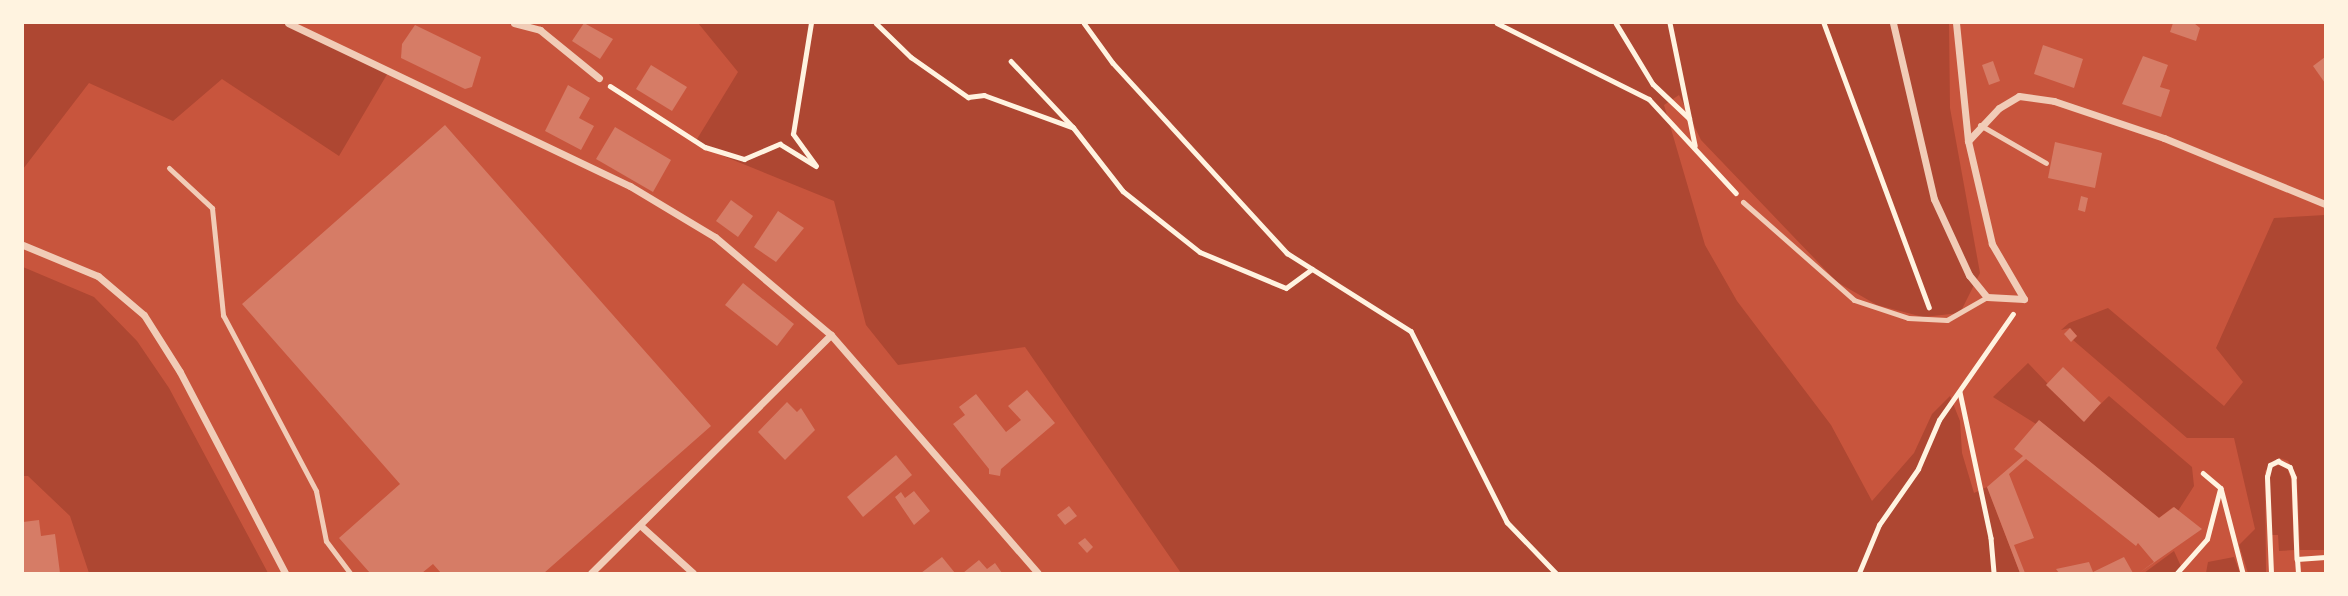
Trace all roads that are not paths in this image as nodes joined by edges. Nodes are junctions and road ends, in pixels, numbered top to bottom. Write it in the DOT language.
graph roads {
  1 [pos="288,23"];
  2 [pos="514,23"];
  3 [pos="1893,23"];
  4 [pos="1956,23"];
  5 [pos="599,78"];
  6 [pos="1980,125"];
  7 [pos="1968,141"];
  8 [pos="2046,163"];
  9 [pos="170,168"];
  10 [pos="1743,202"];
  11 [pos="2325,204"];
  12 [pos="23,245"];
  13 [pos="1987,297"];
  14 [pos="831,335"];
  15 [pos="641,526"];
  16 [pos="285,573"];
  17 [pos="350,573"];
  18 [pos="591,573"];
  19 [pos="692,573"];
  20 [pos="1038,573"];
  1 -- 14 [label="street"];
  2 -- 5 [label="street"];
  3 -- 13 [label="street"];
  4 -- 7 [label="street"];
  6 -- 7 [label="street"];
  6 -- 8 [label="lane"];
  6 -- 11 [label="street"];
  7 -- 13 [label="street"];
  9 -- 17 [label="lane"];
  10 -- 13 [label="lane"];
  12 -- 16 [label="street"];
  14 -- 15 [label="street"];
  14 -- 20 [label="street"];
  15 -- 18 [label="street"];
  15 -- 19 [label="street"];
}
